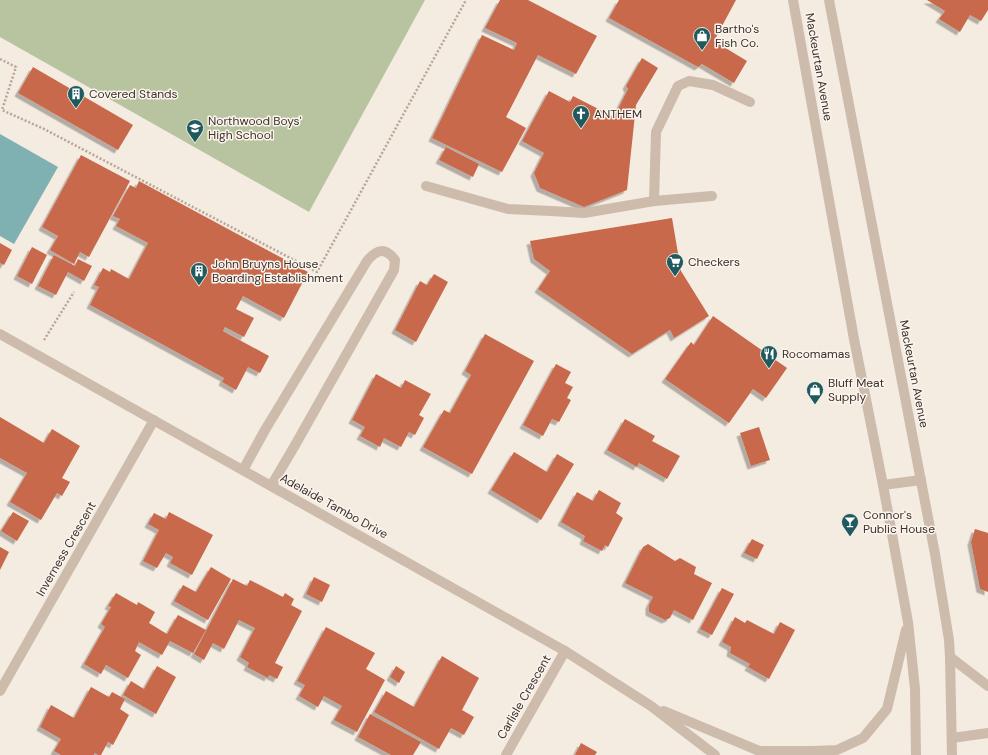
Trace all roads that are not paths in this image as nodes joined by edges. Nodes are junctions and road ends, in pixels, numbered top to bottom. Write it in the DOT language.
graph roads {
  1 [pos="793,0"];
  2 [pos="829,0"];
  3 [pos="750,102"];
  4 [pos="426,186"];
  5 [pos="712,196"];
  6 [pos="654,201"];
  7 [pos="0,334"];
  8 [pos="154,420"];
  9 [pos="243,470"];
  10 [pos="921,480"];
  11 [pos="883,485"];
  12 [pos="271,486"];
  13 [pos="908,622"];
  14 [pos="565,651"];
  15 [pos="950,657"];
  16 [pos="988,686"];
  17 [pos="0,691"];
  18 [pos="651,706"];
  19 [pos="988,733"];
  20 [pos="952,738"];
  21 [pos="763,753"];
  22 [pos="506,755"];
  23 [pos="715,755"];
  24 [pos="916,755"];
  25 [pos="952,755"];
  1 -- 11 [label="street, Mackeurtan Avenue"];
  2 -- 10 [label="street, Mackeurtan Avenue"];
  3 -- 6 [label="street"];
  4 -- 6 [label="street"];
  5 -- 6 [label="street"];
  7 -- 8 [label="street, Adelaide Tambo Drive"];
  8 -- 9 [label="street, Adelaide Tambo Drive"];
  8 -- 17 [label="street, Inverness Crescent"];
  9 -- 12 [label="street, Adelaide Tambo Drive"];
  9 -- 12 [label="street"];
  10 -- 11 [label="street"];
  10 -- 15 [label="street, Mackeurtan Avenue"];
  11 -- 13 [label="street, Mackeurtan Avenue"];
  12 -- 14 [label="street, Adelaide Tambo Drive"];
  13 -- 21 [label="street"];
  13 -- 24 [label="street, Mackeurtan Avenue"];
  14 -- 18 [label="street, Adelaide Tambo Drive"];
  14 -- 22 [label="street, Carlisle Crescent"];
  15 -- 16 [label="street"];
  15 -- 20 [label="street, Mackeurtan Avenue"];
  18 -- 21 [label="street, Adelaide Tambo Drive"];
  18 -- 23 [label="street, Adelaide Tambo Drive"];
  19 -- 20 [label="street"];
  20 -- 25 [label="street, Mackeurtan Avenue"];
}
